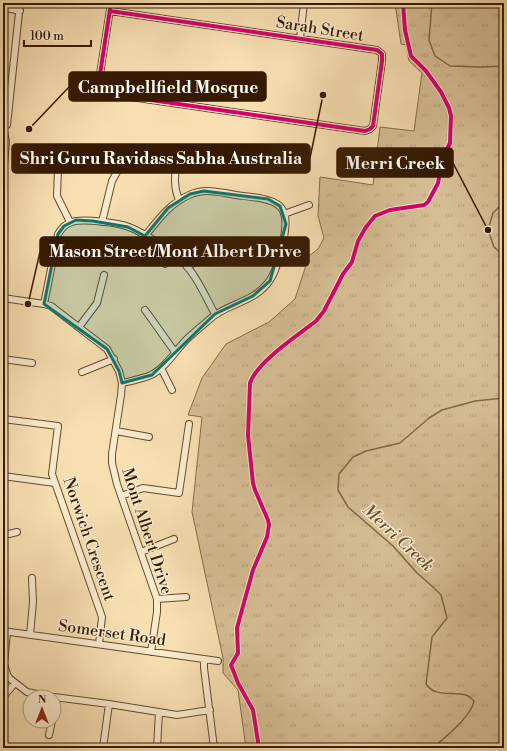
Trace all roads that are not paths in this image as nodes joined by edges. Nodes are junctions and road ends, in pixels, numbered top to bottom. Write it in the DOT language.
graph roads {
  1 [pos="111,3"];
  2 [pos="304,3"];
  3 [pos="3,4"];
  4 [pos="20,6"];
  5 [pos="3,8"];
  6 [pos="110,11"];
  7 [pos="300,38"];
  8 [pos="3,128"];
  9 [pos="177,160"];
  10 [pos="58,168"];
  11 [pos="117,172"];
  12 [pos="3,176"];
  13 [pos="179,200"];
  14 [pos="308,204"];
  15 [pos="284,214"];
  16 [pos="70,222"];
  17 [pos="102,222"];
  18 [pos="145,236"];
  19 [pos="225,246"];
  20 [pos="173,254"];
  21 [pos="166,264"];
  22 [pos="187,267"];
  23 [pos="104,275"];
  24 [pos="3,298"];
  25 [pos="44,304"];
  26 [pos="145,310"];
  27 [pos="215,314"];
  28 [pos="79,327"];
  29 [pos="175,352"];
  30 [pos="3,359"];
  31 [pos="114,359"];
  32 [pos="32,363"];
  33 [pos="161,368"];
  34 [pos="82,372"];
  35 [pos="122,383"];
  36 [pos="172,390"];
  37 [pos="3,419"];
  38 [pos="189,424"];
  39 [pos="116,431"];
  40 [pos="149,437"];
  41 [pos="3,476"];
  42 [pos="55,483"];
  43 [pos="122,496"];
  44 [pos="17,532"];
  45 [pos="3,533"];
  46 [pos="174,539"];
  47 [pos="141,552"];
  48 [pos="32,578"];
  49 [pos="186,597"];
  50 [pos="156,599"];
  51 [pos="5,631"];
  52 [pos="30,635"];
  53 [pos="99,644"];
  54 [pos="152,652"];
  55 [pos="204,659"];
  56 [pos="218,661"];
  57 [pos="15,683"];
  58 [pos="23,689"];
  59 [pos="3,697"];
  60 [pos="62,698"];
  61 [pos="109,704"];
  62 [pos="210,710"];
  63 [pos="159,712"];
  64 [pos="51,729"];
  65 [pos="50,735"];
  66 [pos="103,748"];
  67 [pos="156,748"];
  68 [pos="214,748"];
  1 -- 6 [label="street"];
  2 -- 7 [label="street"];
  3 -- 4 [label="street"];
  4 -- 5 [label="street"];
  4 -- 8 [label="street"];
  6 -- 7 [label="street, Sarah Street"];
  6 -- 7 [label="street, Sarah Street"];
  8 -- 12 [label="street"];
  9 -- 13 [label="street"];
  10 -- 16 [label="street"];
  11 -- 17 [label="street"];
  13 -- 15 [label="street"];
  13 -- 18 [label="street"];
  14 -- 15 [label="street"];
  15 -- 27 [label="street"];
  16 -- 17 [label="street"];
  16 -- 25 [label="street"];
  17 -- 18 [label="street"];
  18 -- 20 [label="street"];
  19 -- 22 [label="street"];
  20 -- 21 [label="street"];
  20 -- 22 [label="street"];
  22 -- 27 [label="street"];
  23 -- 28 [label="street"];
  24 -- 25 [label="street, Mont Albert Drive"];
  25 -- 28 [label="street, Mont Albert Drive"];
  26 -- 29 [label="street"];
  27 -- 29 [label="street"];
  28 -- 31 [label="street, Mont Albert Drive"];
  29 -- 33 [label="street"];
  30 -- 32 [label="street"];
  31 -- 34 [label="street"];
  31 -- 35 [label="street, Mont Albert Drive"];
  33 -- 35 [label="street"];
  33 -- 36 [label="street"];
  35 -- 39 [label="street, Mont Albert Drive"];
  37 -- 42 [label="street, Norwich Crescent"];
  38 -- 43 [label="street"];
  39 -- 40 [label="street"];
  39 -- 43 [label="street, Mont Albert Drive"];
  41 -- 42 [label="street"];
  42 -- 53 [label="street, Norwich Crescent"];
  43 -- 47 [label="street, Mont Albert Drive"];
  44 -- 45 [label="street"];
  46 -- 47 [label="street"];
  47 -- 50 [label="street, Mont Albert Drive"];
  48 -- 52 [label="street"];
  49 -- 50 [label="street"];
  50 -- 54 [label="street, Mont Albert Drive"];
  51 -- 52 [label="street, Somerset Road"];
  51 -- 57 [label="street"];
  52 -- 53 [label="street, Somerset Road"];
  53 -- 54 [label="street, Somerset Road"];
  54 -- 55 [label="street, Somerset Road"];
  55 -- 56 [label="street, Somerset Road"];
  55 -- 62 [label="street"];
  57 -- 58 [label="street"];
  57 -- 59 [label="street"];
  60 -- 61 [label="street"];
  61 -- 63 [label="street"];
  61 -- 66 [label="street"];
  62 -- 63 [label="street"];
  62 -- 68 [label="street"];
  63 -- 67 [label="street"];
  64 -- 65 [label="street"];
}
